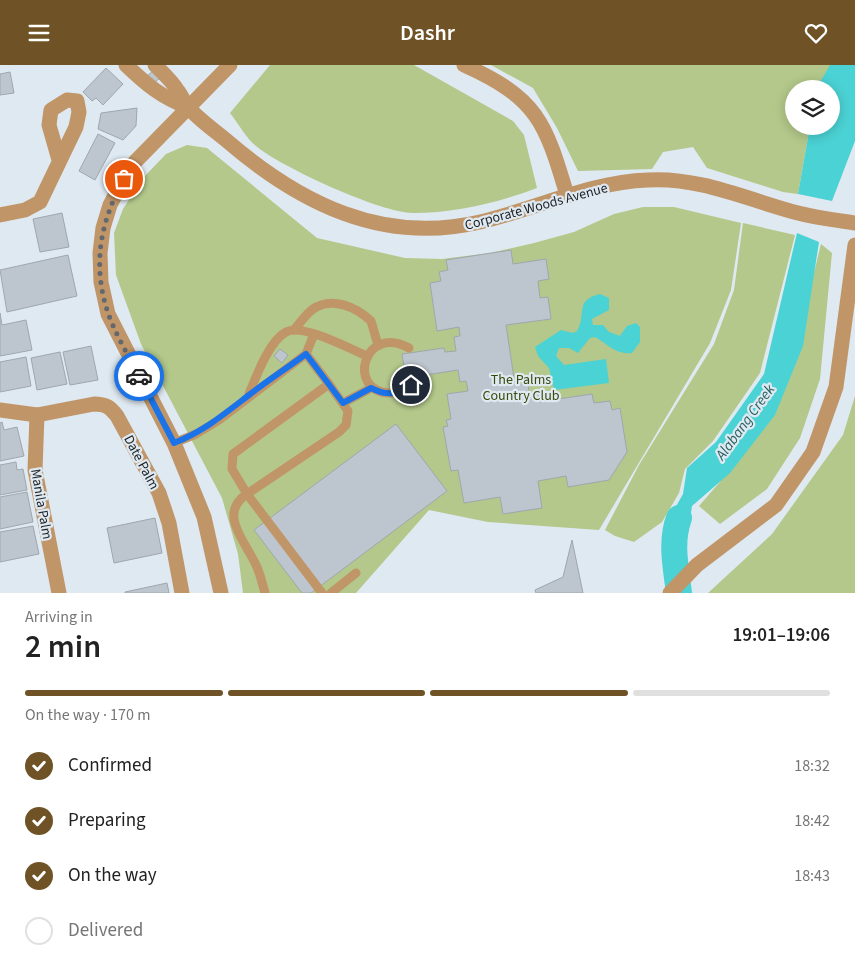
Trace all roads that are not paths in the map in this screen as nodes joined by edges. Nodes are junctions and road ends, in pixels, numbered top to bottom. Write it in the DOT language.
graph roads {
  1 [pos="126,65"];
  2 [pos="155,65"];
  3 [pos="230,65"];
  4 [pos="464,65"];
  5 [pos="188,107"];
  6 [pos="59,159"];
  7 [pos="567,195"];
  8 [pos="0,215"];
  9 [pos="855,223"];
  10 [pos="855,245"];
  11 [pos="294,330"];
  12 [pos="314,333"];
  13 [pos="378,345"];
  14 [pos="409,348"];
  15 [pos="306,354"];
  16 [pos="367,356"];
  17 [pos="416,376"];
  18 [pos="329,384"];
  19 [pos="371,388"];
  20 [pos="248,395"];
  21 [pos="343,403"];
  22 [pos="0,410"];
  23 [pos="36,415"];
  24 [pos="174,443"];
  25 [pos="247,493"];
  26 [pos="356,573"];
  27 [pos="59,593"];
  28 [pos="182,593"];
  29 [pos="220,593"];
  30 [pos="265,593"];
  31 [pos="322,593"];
  32 [pos="331,593"];
  33 [pos="670,593"];
  1 -- 5 [label="street"];
  2 -- 5 [label="street"];
  3 -- 5 [label="street"];
  4 -- 7 [label="street"];
  5 -- 7 [label="street, Corporate Woods Avenue"];
  5 -- 24 [label="street"];
  6 -- 8 [label="street"];
  7 -- 9 [label="street, Corporate Woods Avenue"];
  10 -- 33 [label="street"];
  11 -- 12 [label="lane"];
  11 -- 13 [label="lane"];
  11 -- 20 [label="lane"];
  12 -- 15 [label="lane"];
  12 -- 16 [label="lane"];
  13 -- 14 [label="lane"];
  13 -- 16 [label="lane"];
  15 -- 18 [label="lane"];
  15 -- 20 [label="lane"];
  16 -- 19 [label="lane"];
  17 -- 19 [label="lane"];
  18 -- 21 [label="lane"];
  18 -- 25 [label="lane"];
  19 -- 21 [label="lane"];
  20 -- 24 [label="lane"];
  21 -- 25 [label="lane"];
  22 -- 23 [label="street, Date Palm"];
  23 -- 27 [label="street, Manila Palm"];
  23 -- 28 [label="street, Date Palm"];
  24 -- 29 [label="street"];
  25 -- 30 [label="lane"];
  25 -- 31 [label="lane"];
  26 -- 32 [label="lane"];
}
